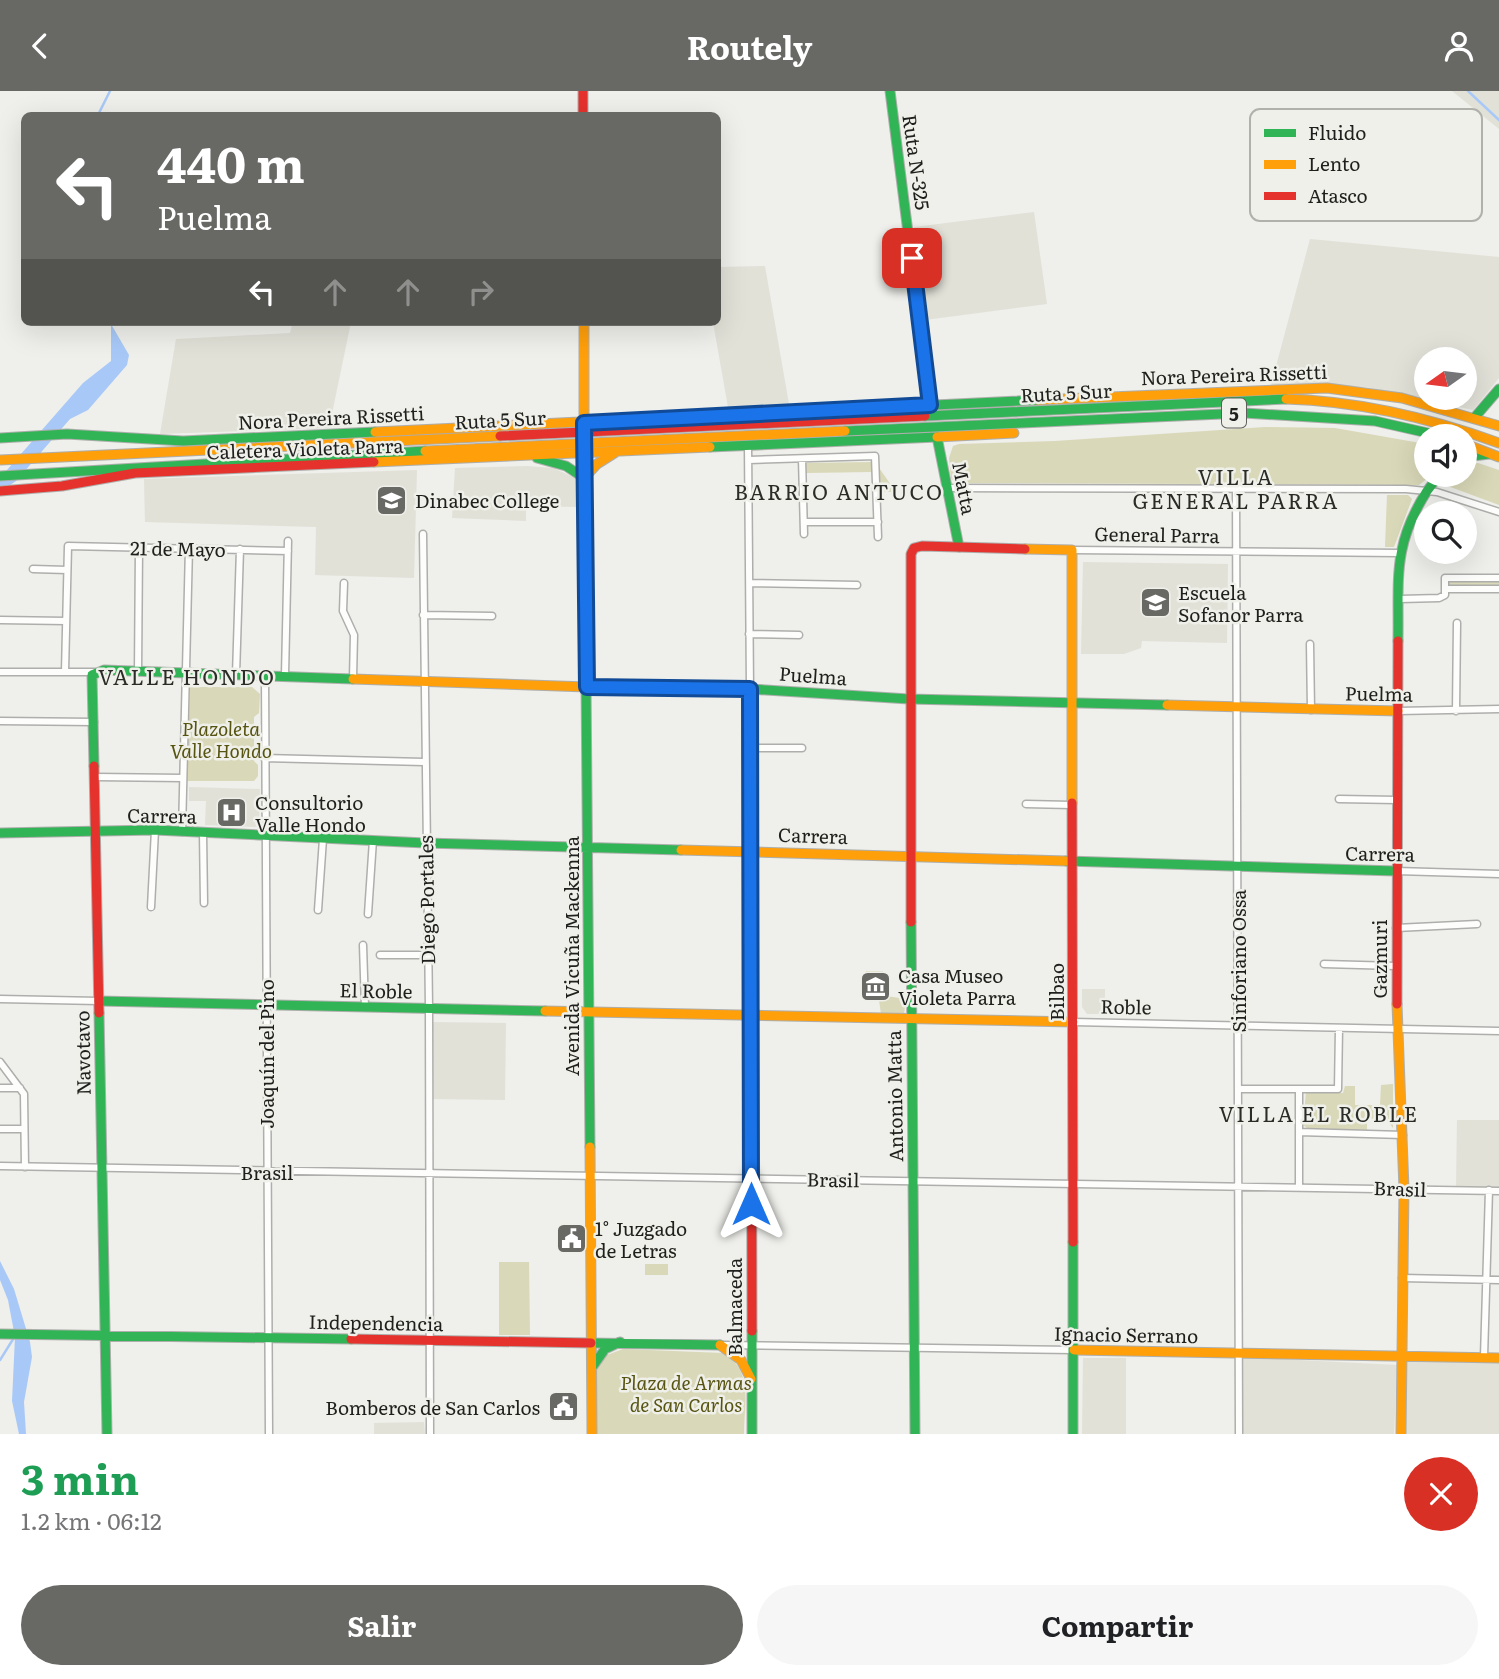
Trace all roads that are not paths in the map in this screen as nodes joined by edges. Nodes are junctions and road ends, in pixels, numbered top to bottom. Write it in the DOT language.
graph roads {
  1 [pos="583,91"];
  2 [pos="890,91"];
  3 [pos="583,112"];
  4 [pos="584,326"];
  5 [pos="1499,389"];
  6 [pos="930,405"];
  7 [pos="1475,417"];
  8 [pos="1150,419"];
  9 [pos="584,424"];
  10 [pos="1499,426"];
  11 [pos="1414,430"];
  12 [pos="937,437"];
  13 [pos="0,438"];
  14 [pos="1499,443"];
  15 [pos="748,445"];
  16 [pos="1477,449"];
  17 [pos="584,451"];
  18 [pos="619,451"];
  19 [pos="1494,455"];
  20 [pos="526,456"];
  21 [pos="802,459"];
  22 [pos="0,460"];
  23 [pos="749,460"];
  24 [pos="0,476"];
  25 [pos="584,478"];
  26 [pos="1236,487"];
  27 [pos="1430,487"];
  28 [pos="947,488"];
  29 [pos="0,491"];
  30 [pos="1427,491"];
  31 [pos="1499,512"];
  32 [pos="804,522"];
  33 [pos="878,522"];
  34 [pos="423,534"];
  35 [pos="804,534"];
  36 [pos="878,537"];
  37 [pos="288,541"];
  38 [pos="139,547"];
  39 [pos="189,547"];
  40 [pos="959,547"];
  41 [pos="914,548"];
  42 [pos="240,549"];
  43 [pos="1072,550"];
  44 [pos="288,551"];
  45 [pos="1235,552"];
  46 [pos="1399,553"];
  47 [pos="33,569"];
  48 [pos="67,570"];
  49 [pos="1499,578"];
  50 [pos="344,583"];
  51 [pos="750,583"];
  52 [pos="857,585"];
  53 [pos="1445,589"];
  54 [pos="1499,589"];
  55 [pos="1400,599"];
  56 [pos="423,615"];
  57 [pos="492,616"];
  58 [pos="0,620"];
  59 [pos="66,621"];
  60 [pos="1457,623"];
  61 [pos="749,634"];
  62 [pos="799,635"];
  63 [pos="1310,644"];
  64 [pos="138,671"];
  65 [pos="0,672"];
  66 [pos="65,672"];
  67 [pos="94,672"];
  68 [pos="187,673"];
  69 [pos="236,675"];
  70 [pos="265,675"];
  71 [pos="285,675"];
  72 [pos="353,678"];
  73 [pos="424,681"];
  74 [pos="587,687"];
  75 [pos="750,689"];
  76 [pos="909,699"];
  77 [pos="1072,703"];
  78 [pos="1237,708"];
  79 [pos="1499,709"];
  80 [pos="1311,710"];
  81 [pos="1398,711"];
  82 [pos="1456,711"];
  83 [pos="0,721"];
  84 [pos="94,722"];
  85 [pos="749,748"];
  86 [pos="802,748"];
  87 [pos="264,758"];
  88 [pos="424,762"];
  89 [pos="96,777"];
  90 [pos="183,778"];
  91 [pos="1339,799"];
  92 [pos="1397,800"];
  93 [pos="1026,804"];
  94 [pos="1071,805"];
  95 [pos="155,830"];
  96 [pos="97,832"];
  97 [pos="182,832"];
  98 [pos="0,833"];
  99 [pos="203,833"];
  100 [pos="265,836"];
  101 [pos="323,839"];
  102 [pos="373,840"];
  103 [pos="425,843"];
  104 [pos="587,846"];
  105 [pos="751,851"];
  106 [pos="911,856"];
  107 [pos="1072,862"];
  108 [pos="1237,868"];
  109 [pos="1396,871"];
  110 [pos="1499,874"];
  111 [pos="204,903"];
  112 [pos="151,907"];
  113 [pos="318,910"];
  114 [pos="368,914"];
  115 [pos="1476,925"];
  116 [pos="1396,928"];
  117 [pos="363,945"];
  118 [pos="380,955"];
  119 [pos="427,955"];
  120 [pos="1324,964"];
  121 [pos="1396,965"];
  122 [pos="0,999"];
  123 [pos="99,1001"];
  124 [pos="266,1004"];
  125 [pos="365,1007"];
  126 [pos="429,1008"];
  127 [pos="589,1011"];
  128 [pos="751,1014"];
  129 [pos="910,1019"];
  130 [pos="1073,1022"];
  131 [pos="1238,1024"];
  132 [pos="1339,1028"];
  133 [pos="1397,1028"];
  134 [pos="1499,1031"];
  135 [pos="0,1062"];
  136 [pos="0,1088"];
  137 [pos="20,1088"];
  138 [pos="1238,1089"];
  139 [pos="1300,1089"];
  140 [pos="0,1129"];
  141 [pos="24,1129"];
  142 [pos="1299,1132"];
  143 [pos="1403,1135"];
  144 [pos="0,1166"];
  145 [pos="25,1167"];
  146 [pos="101,1170"];
  147 [pos="428,1171"];
  148 [pos="266,1172"];
  149 [pos="591,1175"];
  150 [pos="751,1178"];
  151 [pos="912,1180"];
  152 [pos="1074,1183"];
  153 [pos="1299,1185"];
  154 [pos="1238,1186"];
  155 [pos="1404,1189"];
  156 [pos="1489,1191"];
  157 [pos="1499,1191"];
  158 [pos="1402,1278"];
  159 [pos="1486,1280"];
  160 [pos="1499,1280"];
  161 [pos="4,1335"];
  162 [pos="104,1336"];
  163 [pos="268,1338"];
  164 [pos="429,1341"];
  165 [pos="591,1342"];
  166 [pos="620,1342"];
  167 [pos="720,1345"];
  168 [pos="752,1346"];
  169 [pos="916,1348"];
  170 [pos="1074,1350"];
  171 [pos="1239,1353"];
  172 [pos="1402,1356"];
  173 [pos="1484,1357"];
  174 [pos="1499,1358"];
  175 [pos="592,1376"];
  176 [pos="752,1383"];
  177 [pos="107,1434"];
  178 [pos="270,1434"];
  179 [pos="430,1434"];
  180 [pos="592,1434"];
  181 [pos="752,1434"];
  182 [pos="915,1434"];
  183 [pos="1073,1434"];
  184 [pos="1239,1434"];
  185 [pos="1401,1434"];
  1 -- 3 [label="main road"];
  2 -- 6 [label="main road, Ruta N-325"];
  4 -- 9 [label="main road"];
  5 -- 7 [label="main road"];
  6 -- 7 [label="main road, Nora Pereira Rissetti"];
  6 -- 9 [label="main road, Nora Pereira Rissetti"];
  7 -- 10 [label="main road, Nora Pereira Rissetti"];
  8 -- 11 [label="main road, Ruta 5 Sur / 5"];
  8 -- 12 [label="main road, Caletera Violeta Parra"];
  8 -- 24 [label="main road, Ruta 5 Sur / 5"];
  9 -- 13 [label="main road, Nora Pereira Rissetti"];
  9 -- 17 [label="main road, Avenida Vicuña Mackenna, bridge"];
  12 -- 15 [label="main road, Caletera Violeta Parra"];
  12 -- 28 [label="main road, Matta"];
  14 -- 22 [label="main road, Ruta 5 Sur / 5"];
  15 -- 18 [label="main road, Caletera Violeta Parra"];
  15 -- 23 [label="street, Balmaceda"];
  16 -- 19 [label="main road"];
  17 -- 18 [label="main road, Caletera Violeta Parra"];
  17 -- 20 [label="main road, Caletera Violeta Parra"];
  17 -- 25 [label="main road, Avenida Vicuña Mackenna"];
  18 -- 25 [label="main road"];
  20 -- 25 [label="main road"];
  20 -- 29 [label="main road, Caletera Violeta Parra"];
  21 -- 23 [label="street"];
  21 -- 32 [label="street"];
  21 -- 33 [label="street"];
  23 -- 51 [label="street, Balmaceda"];
  25 -- 74 [label="main road, Avenida Vicuña Mackenna"];
  26 -- 28 [label="street"];
  26 -- 30 [label="street"];
  26 -- 45 [label="street, Sinforiano Ossa"];
  27 -- 30 [label="main road, Gazmuri"];
  28 -- 40 [label="main road, Matta"];
  30 -- 31 [label="street"];
  30 -- 46 [label="main road, Gazmuri"];
  32 -- 33 [label="street"];
  32 -- 35 [label="street"];
  33 -- 36 [label="street"];
  34 -- 56 [label="street, Diego Portales"];
  37 -- 44 [label="street"];
  38 -- 39 [label="street, 21 de Mayo"];
  38 -- 48 [label="street, 21 de Mayo"];
  38 -- 64 [label="street"];
  39 -- 42 [label="street, 21 de Mayo"];
  39 -- 68 [label="street"];
  40 -- 41 [label="main road, General Parra"];
  40 -- 43 [label="main road, General Parra"];
  41 -- 76 [label="main road, Antonio Matta"];
  42 -- 44 [label="street, 21 de Mayo"];
  42 -- 69 [label="street"];
  43 -- 45 [label="street, General Parra"];
  43 -- 77 [label="main road, Bilbao"];
  44 -- 71 [label="street"];
  45 -- 46 [label="street, General Parra"];
  45 -- 78 [label="street, Sinforiano Ossa"];
  46 -- 55 [label="main road, Gazmuri"];
  47 -- 48 [label="street"];
  48 -- 59 [label="street"];
  49 -- 53 [label="street"];
  50 -- 72 [label="street"];
  51 -- 52 [label="street"];
  51 -- 61 [label="street, Balmaceda"];
  53 -- 54 [label="street"];
  53 -- 55 [label="street"];
  55 -- 81 [label="main road, Gazmuri"];
  56 -- 57 [label="street"];
  56 -- 73 [label="street, Diego Portales"];
  58 -- 59 [label="street"];
  59 -- 66 [label="street"];
  60 -- 82 [label="street"];
  61 -- 62 [label="street"];
  61 -- 75 [label="street, Balmaceda"];
  63 -- 80 [label="street"];
  64 -- 67 [label="main road, Puelma"];
  64 -- 68 [label="main road, Puelma"];
  65 -- 66 [label="street, Puelma"];
  66 -- 67 [label="street, Puelma"];
  67 -- 84 [label="main road, Navotavo"];
  68 -- 69 [label="main road, Puelma"];
  68 -- 90 [label="street"];
  69 -- 70 [label="main road, Puelma"];
  70 -- 71 [label="main road, Puelma"];
  70 -- 87 [label="street, Joaquín del Pino"];
  71 -- 72 [label="main road, Puelma"];
  72 -- 73 [label="main road, Puelma"];
  73 -- 74 [label="main road, Puelma"];
  73 -- 88 [label="street, Diego Portales"];
  74 -- 75 [label="main road, Puelma"];
  74 -- 104 [label="main road, Avenida Vicuña Mackenna"];
  75 -- 76 [label="main road, Puelma"];
  75 -- 85 [label="main road, Balmaceda"];
  76 -- 77 [label="main road, Puelma"];
  76 -- 106 [label="main road, Antonio Matta"];
  77 -- 78 [label="main road, Puelma"];
  77 -- 94 [label="main road, Bilbao"];
  78 -- 80 [label="main road, Puelma"];
  78 -- 108 [label="street, Sinforiano Ossa"];
  79 -- 82 [label="street, Puelma"];
  80 -- 81 [label="main road, Puelma"];
  81 -- 82 [label="street, Puelma"];
  81 -- 92 [label="main road, Gazmuri"];
  83 -- 84 [label="street"];
  84 -- 89 [label="main road, Navotavo"];
  85 -- 86 [label="street"];
  85 -- 105 [label="main road, Balmaceda"];
  87 -- 88 [label="street"];
  87 -- 100 [label="street, Joaquín del Pino"];
  88 -- 103 [label="street, Diego Portales"];
  89 -- 90 [label="street"];
  89 -- 96 [label="main road, Navotavo"];
  90 -- 97 [label="street"];
  91 -- 92 [label="street"];
  92 -- 109 [label="main road, Gazmuri"];
  93 -- 94 [label="street"];
  94 -- 107 [label="main road, Bilbao"];
  95 -- 96 [label="main road, Carrera"];
  95 -- 97 [label="main road, Carrera"];
  95 -- 112 [label="street"];
  96 -- 98 [label="main road, Carrera"];
  96 -- 123 [label="main road, Navotavo"];
  97 -- 99 [label="main road, Carrera"];
  99 -- 100 [label="main road, Carrera"];
  99 -- 111 [label="street"];
  100 -- 101 [label="main road, Carrera"];
  100 -- 124 [label="street, Joaquín del Pino"];
  101 -- 102 [label="main road, Carrera"];
  101 -- 113 [label="street"];
  102 -- 103 [label="main road, Carrera"];
  102 -- 114 [label="street"];
  103 -- 104 [label="main road, Carrera"];
  103 -- 119 [label="street, Diego Portales"];
  104 -- 105 [label="main road, Carrera"];
  104 -- 127 [label="main road, Avenida Vicuña Mackenna"];
  105 -- 106 [label="main road, Carrera"];
  105 -- 128 [label="main road, Balmaceda"];
  106 -- 107 [label="main road, Carrera"];
  106 -- 129 [label="main road, Antonio Matta"];
  107 -- 108 [label="main road, Carrera"];
  107 -- 130 [label="main road, Bilbao"];
  108 -- 109 [label="main road, Carrera"];
  108 -- 131 [label="street, Sinforiano Ossa"];
  109 -- 110 [label="street, Carrera"];
  109 -- 116 [label="main road, Gazmuri"];
  115 -- 116 [label="street"];
  116 -- 121 [label="main road, Gazmuri"];
  117 -- 125 [label="street"];
  118 -- 119 [label="street"];
  119 -- 126 [label="street, Diego Portales"];
  120 -- 121 [label="street"];
  121 -- 133 [label="main road, Gazmuri"];
  122 -- 123 [label="street, El Roble"];
  123 -- 124 [label="main road, El Roble"];
  123 -- 146 [label="main road, Navotavo"];
  124 -- 125 [label="main road, El Roble"];
  124 -- 148 [label="street, Joaquín del Pino"];
  125 -- 126 [label="main road, El Roble"];
  126 -- 127 [label="main road, El Roble"];
  126 -- 147 [label="street, Diego Portales"];
  127 -- 128 [label="main road, El Roble"];
  127 -- 149 [label="main road, Avenida Vicuña Mackenna"];
  128 -- 129 [label="main road, Roble"];
  128 -- 150 [label="main road, Balmaceda"];
  129 -- 130 [label="main road, Roble"];
  129 -- 151 [label="main road, Antonio Matta"];
  130 -- 131 [label="street, Roble"];
  130 -- 152 [label="main road, Bilbao"];
  131 -- 132 [label="street, Roble"];
  131 -- 138 [label="street, Sinforiano Ossa"];
  132 -- 133 [label="street, Roble"];
  132 -- 139 [label="street"];
  133 -- 134 [label="street, Roble"];
  133 -- 143 [label="main road, Gazmuri"];
  135 -- 137 [label="street"];
  136 -- 137 [label="street"];
  137 -- 141 [label="street"];
  138 -- 139 [label="street"];
  138 -- 154 [label="street, Sinforiano Ossa"];
  139 -- 142 [label="street"];
  140 -- 141 [label="street"];
  141 -- 145 [label="street"];
  142 -- 143 [label="street"];
  142 -- 153 [label="street"];
  143 -- 155 [label="main road, Gazmuri"];
  144 -- 145 [label="street, Brasil"];
  145 -- 146 [label="street, Brasil"];
  146 -- 148 [label="street, Brasil"];
  146 -- 162 [label="main road, Navotavo"];
  147 -- 148 [label="street, Brasil"];
  147 -- 149 [label="street, Brasil"];
  147 -- 164 [label="street, Diego Portales"];
  148 -- 163 [label="street, Joaquín del Pino"];
  149 -- 150 [label="street, Brasil"];
  149 -- 165 [label="main road, Avenida Vicuña Mackenna"];
  150 -- 151 [label="street, Brasil"];
  150 -- 168 [label="main road, Balmaceda"];
  151 -- 152 [label="street, Brasil"];
  151 -- 169 [label="main road, Antonio Matta"];
  152 -- 154 [label="street, Brasil"];
  152 -- 170 [label="main road, Bilbao"];
  153 -- 154 [label="street, Brasil"];
  153 -- 155 [label="street, Brasil"];
  154 -- 171 [label="street, Sinforiano Ossa"];
  155 -- 156 [label="street, Brasil"];
  155 -- 158 [label="main road, Gazmuri"];
  156 -- 157 [label="street, Brasil"];
  156 -- 159 [label="street"];
  158 -- 159 [label="street"];
  158 -- 172 [label="main road, Gazmuri"];
  159 -- 160 [label="street"];
  159 -- 173 [label="street"];
  161 -- 162 [label="main road, Independencia"];
  162 -- 163 [label="main road, Independencia"];
  162 -- 177 [label="main road, Navotavo"];
  163 -- 164 [label="main road, Independencia"];
  163 -- 178 [label="street, Joaquín del Pino"];
  164 -- 165 [label="main road, Independencia"];
  164 -- 179 [label="street, Diego Portales"];
  165 -- 166 [label="main road, Independencia"];
  165 -- 175 [label="main road, Avenida Vicuña Mackenna"];
  166 -- 167 [label="main road, Independencia"];
  166 -- 175 [label="main road"];
  167 -- 168 [label="street, Independencia"];
  167 -- 176 [label="main road"];
  168 -- 169 [label="street, Ignacio Serrano"];
  168 -- 176 [label="main road, Balmaceda"];
  169 -- 170 [label="street, Ignacio Serrano"];
  169 -- 182 [label="main road, Antonio Matta"];
  170 -- 171 [label="main road, Ignacio Serrano"];
  170 -- 183 [label="main road, Bilbao"];
  171 -- 172 [label="main road, Ignacio Serrano"];
  171 -- 184 [label="street, Sinforiano Ossa"];
  172 -- 173 [label="main road, Ignacio Serrano"];
  172 -- 185 [label="main road, Gazmuri"];
  173 -- 174 [label="main road, Ignacio Serrano"];
  175 -- 180 [label="main road, Avenida Vicuña Mackenna"];
  176 -- 181 [label="main road, Balmaceda"];
}
